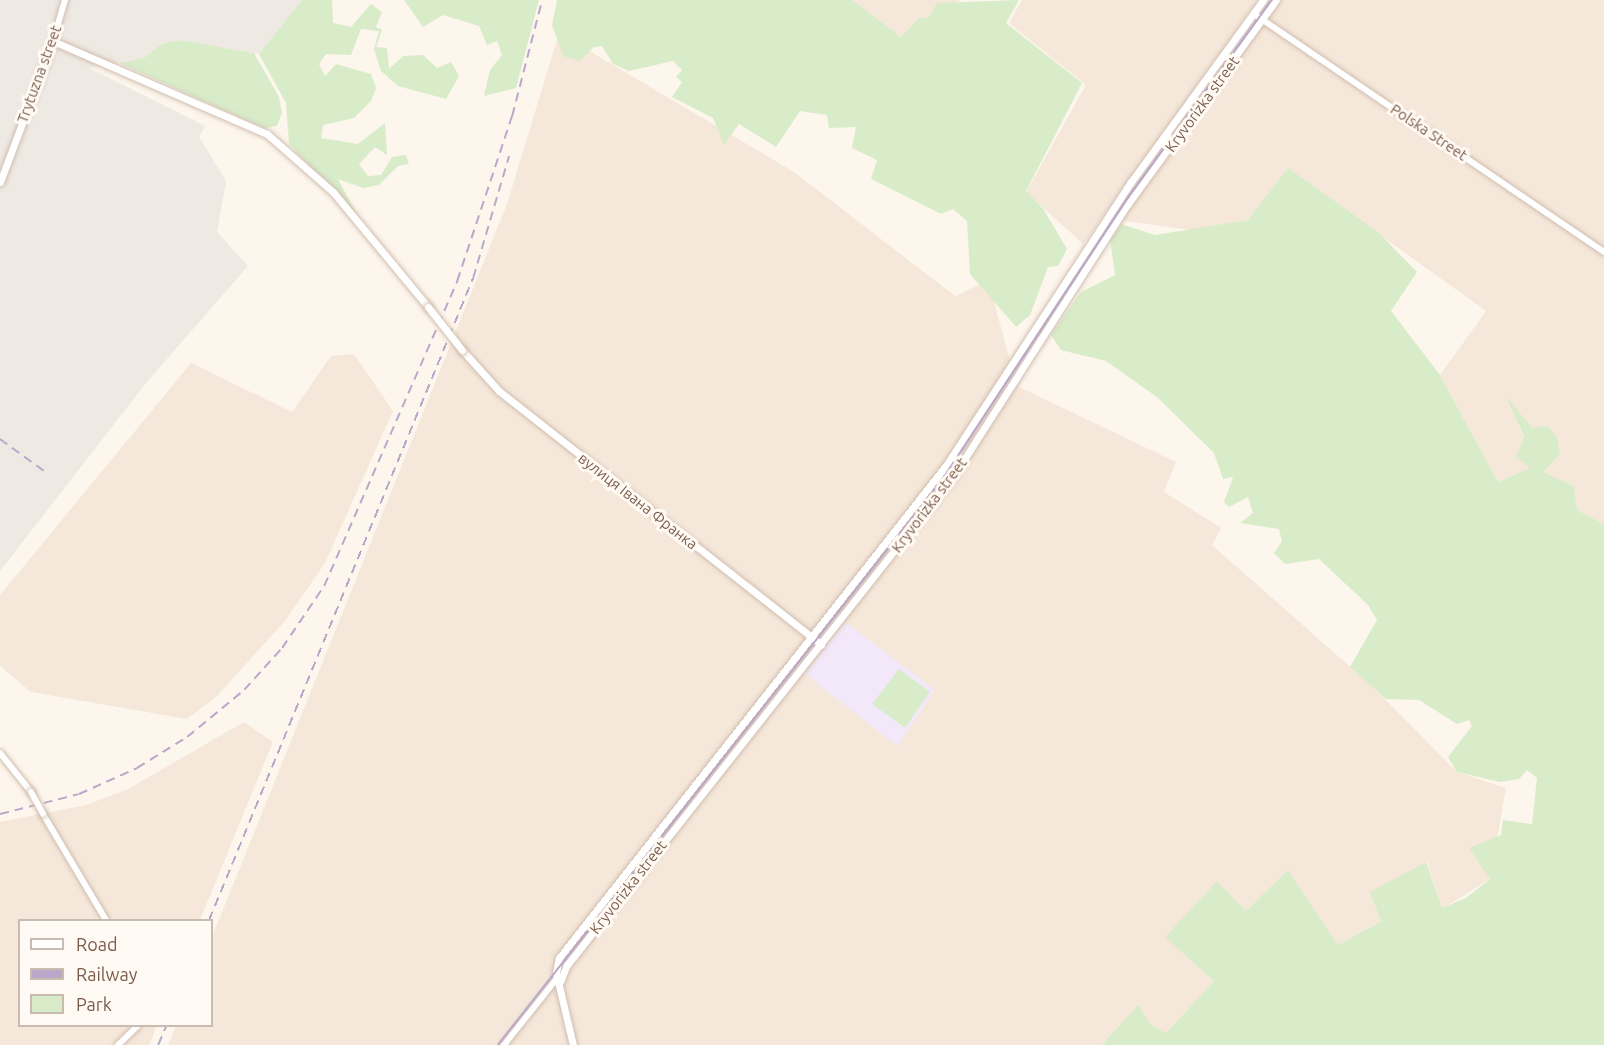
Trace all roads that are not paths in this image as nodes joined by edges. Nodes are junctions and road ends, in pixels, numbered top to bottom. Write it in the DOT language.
graph roads {
  1 [pos="65,0"];
  2 [pos="1263,0"];
  3 [pos="1276,0"];
  4 [pos="1254,14"];
  5 [pos="1263,20"];
  6 [pos="53,41"];
  7 [pos="0,182"];
  8 [pos="1604,252"];
  9 [pos="812,637"];
  10 [pos="821,644"];
  11 [pos="0,753"];
  12 [pos="105,919"];
  13 [pos="560,975"];
  14 [pos="137,1027"];
  15 [pos="118,1045"];
  16 [pos="504,1045"];
  17 [pos="573,1045"];
  1 -- 6 [label="street, Trytuzna street"];
  2 -- 4 [label="main road, Kryvorizka street"];
  3 -- 5 [label="main road, Kryvorizka street"];
  4 -- 5 [label="street, Polska Street"];
  4 -- 9 [label="main road, Kryvorizka street"];
  5 -- 8 [label="street, Polska Street"];
  5 -- 10 [label="main road, Kryvorizka street"];
  6 -- 7 [label="main road, Trytuzna street"];
  6 -- 9 [label="main road, вулиця Івана Франка, bridge"];
  9 -- 10 [label="main road, вулиця Івана Франка"];
  9 -- 13 [label="main road, Kryvorizka street"];
  10 -- 13 [label="main road, Kryvorizka street"];
  11 -- 12 [label="street, bridge"];
  13 -- 16 [label="street"];
  13 -- 17 [label="main road, Kryvorizka street"];
  14 -- 15 [label="street"];
}
